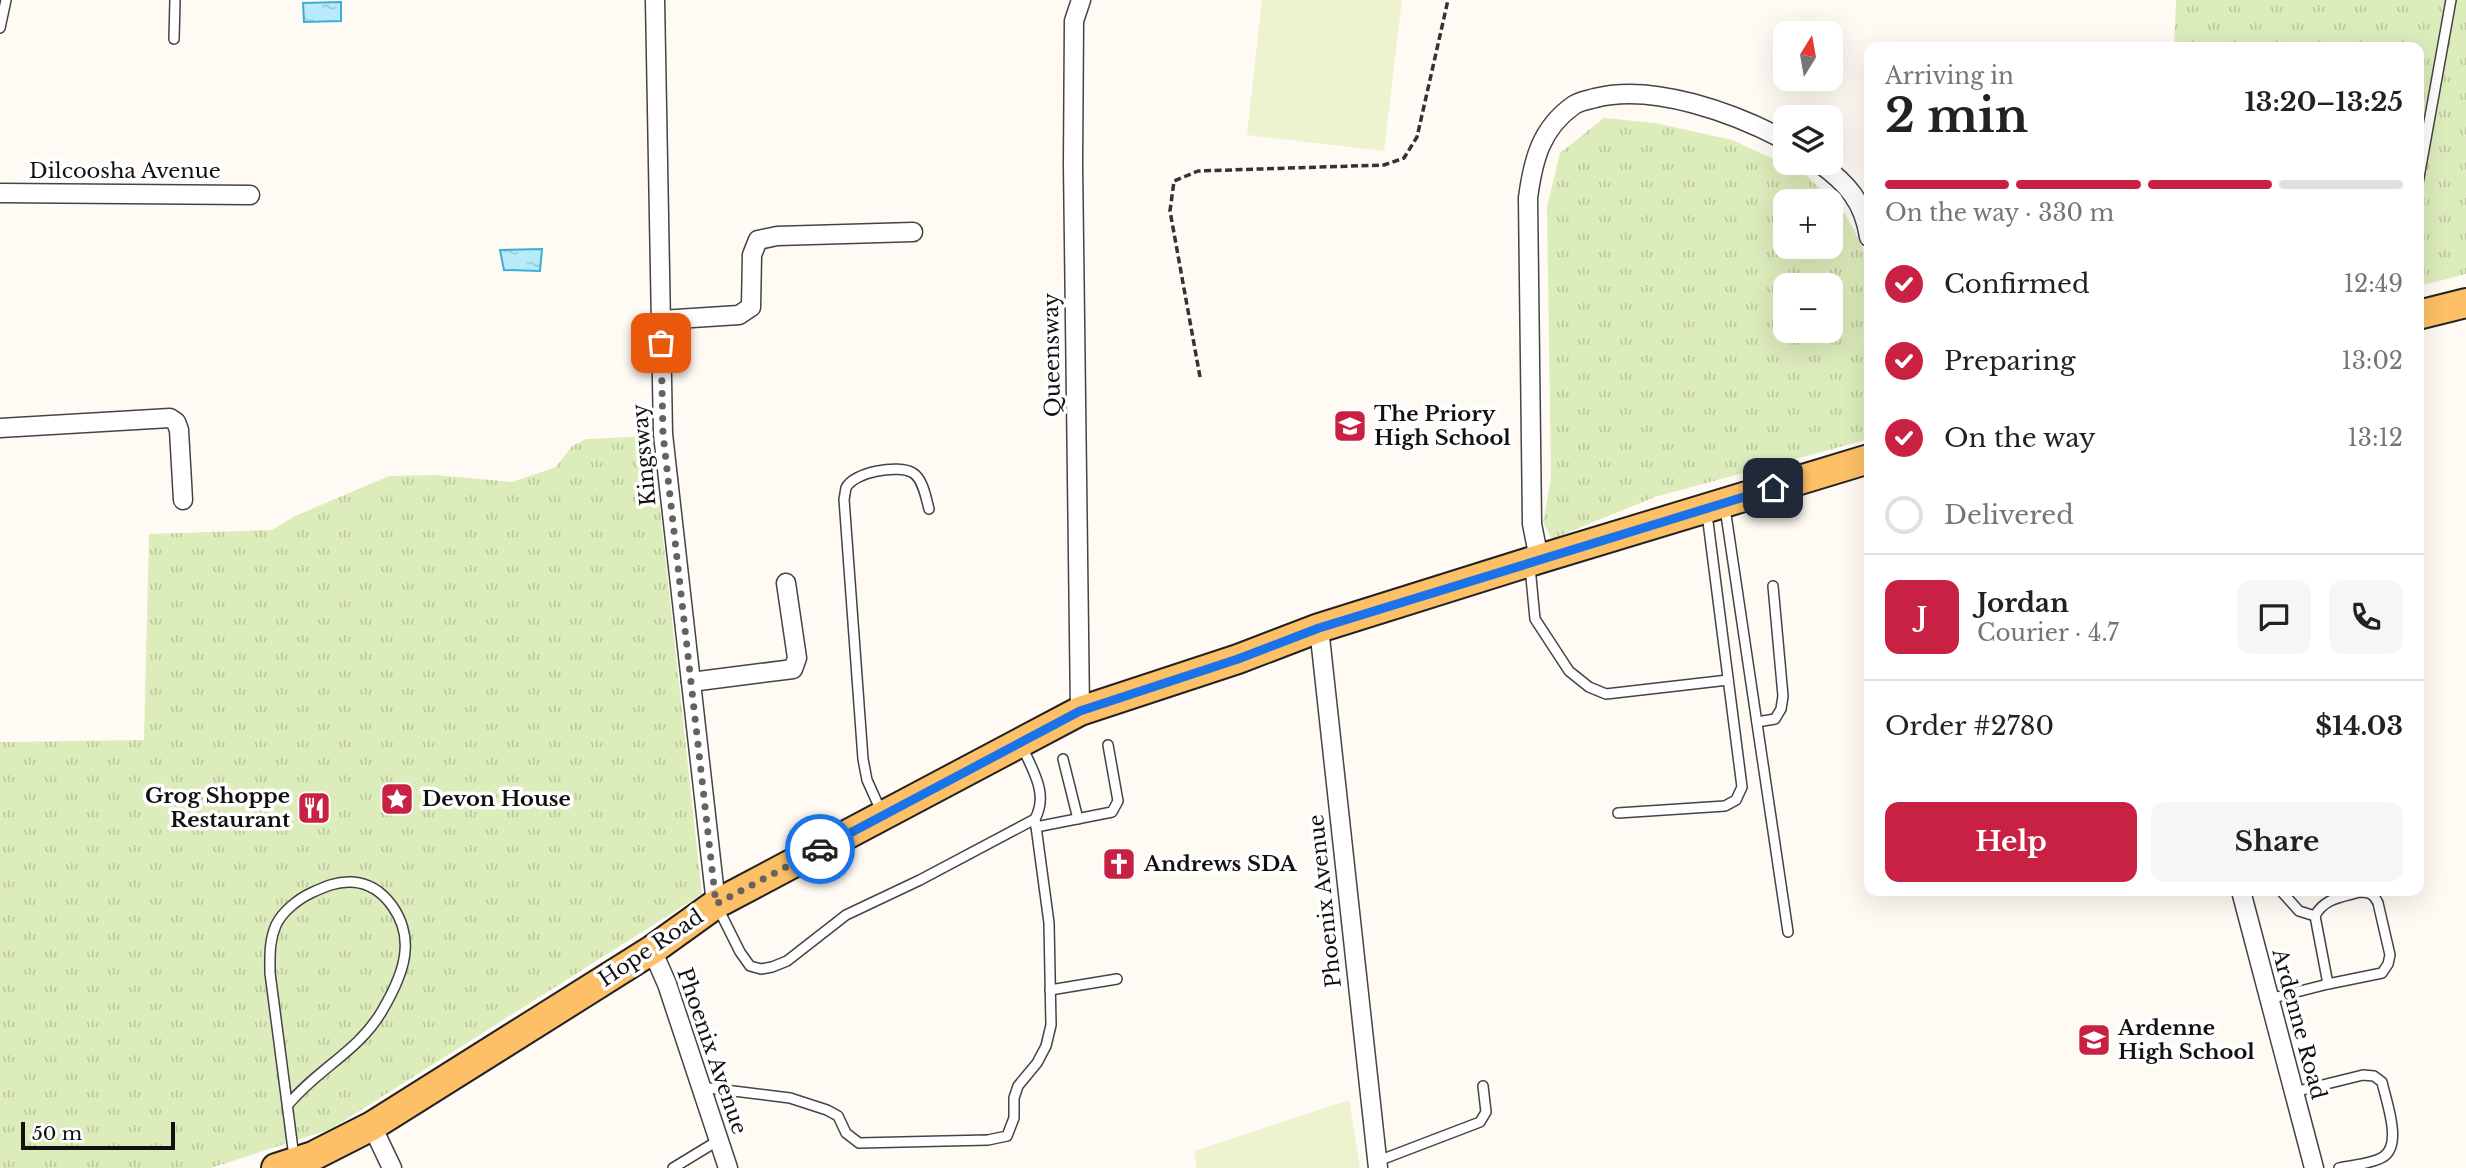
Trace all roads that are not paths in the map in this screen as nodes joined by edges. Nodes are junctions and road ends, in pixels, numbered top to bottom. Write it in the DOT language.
graph roads {
  1 [pos="6,0"];
  2 [pos="175,0"];
  3 [pos="655,0"];
  4 [pos="1081,0"];
  5 [pos="2451,0"];
  6 [pos="0,27"];
  7 [pos="174,39"];
  8 [pos="1773,134"];
  9 [pos="2424,150"];
  10 [pos="1834,175"];
  11 [pos="0,193"];
  12 [pos="250,195"];
  13 [pos="1864,214"];
  14 [pos="913,232"];
  15 [pos="2466,303"];
  16 [pos="2424,313"];
  17 [pos="661,320"];
  18 [pos="0,428"];
  19 [pos="1864,461"];
  20 [pos="183,500"];
  21 [pos="1715,506"];
  22 [pos="929,509"];
  23 [pos="1534,560"];
  24 [pos="786,583"];
  25 [pos="1773,586"];
  26 [pos="1319,628"];
  27 [pos="1728,680"];
  28 [pos="691,682"];
  29 [pos="1080,711"];
  30 [pos="1757,722"];
  31 [pos="1021,743"];
  32 [pos="1108,745"];
  33 [pos="1063,760"];
  34 [pos="1618,813"];
  35 [pos="883,816"];
  36 [pos="1078,819"];
  37 [pos="1035,823"];
  38 [pos="2242,896"];
  39 [pos="2285,896"];
  40 [pos="2342,896"];
  41 [pos="2374,896"];
  42 [pos="716,904"];
  43 [pos="2315,916"];
  44 [pos="1788,932"];
  45 [pos="652,950"];
  46 [pos="1117,979"];
  47 [pos="2328,985"];
  48 [pos="1050,990"];
  49 [pos="2269,999"];
  50 [pos="1483,1086"];
  51 [pos="701,1087"];
  52 [pos="2294,1092"];
  53 [pos="288,1105"];
  54 [pos="372,1126"];
  55 [pos="719,1140"];
  56 [pos="285,1165"];
  57 [pos="1378,1165"];
  58 [pos="392,1168"];
  59 [pos="673,1168"];
  60 [pos="728,1168"];
  61 [pos="2314,1168"];
  62 [pos="2339,1168"];
  1 -- 6 [label="lane"];
  2 -- 7 [label="lane"];
  3 -- 17 [label="street, Kingsway"];
  4 -- 29 [label="street, Queensway"];
  5 -- 9 [label="lane"];
  8 -- 23 [label="street"];
  10 -- 13 [label="street"];
  11 -- 12 [label="street, Dilcoosha Avenue"];
  14 -- 17 [label="street"];
  15 -- 16 [label="main road"];
  17 -- 28 [label="street, Kingsway"];
  18 -- 20 [label="street"];
  19 -- 21 [label="main road, Hope Road"];
  21 -- 23 [label="main road, Hope Road"];
  21 -- 27 [label="lane"];
  21 -- 30 [label="lane"];
  22 -- 35 [label="lane"];
  23 -- 26 [label="main road, Hope Road"];
  23 -- 27 [label="lane"];
  24 -- 28 [label="street"];
  25 -- 30 [label="lane"];
  26 -- 29 [label="main road, Hope Road"];
  26 -- 57 [label="street, Phoenix Avenue"];
  27 -- 34 [label="lane"];
  28 -- 42 [label="street, Kingsway"];
  29 -- 31 [label="main road, Hope Road"];
  30 -- 44 [label="lane"];
  31 -- 35 [label="main road, Hope Road"];
  31 -- 37 [label="lane"];
  32 -- 36 [label="lane"];
  33 -- 36 [label="lane"];
  35 -- 42 [label="main road, Hope Road"];
  36 -- 37 [label="lane"];
  37 -- 42 [label="lane"];
  37 -- 48 [label="lane"];
  38 -- 49 [label="street, Ardenne Road"];
  39 -- 43 [label="lane"];
  40 -- 43 [label="lane"];
  41 -- 47 [label="lane"];
  42 -- 45 [label="main road, Hope Road"];
  43 -- 47 [label="lane"];
  45 -- 51 [label="street, Phoenix Avenue"];
  45 -- 54 [label="main road, Hope Road"];
  46 -- 48 [label="lane"];
  47 -- 49 [label="lane"];
  48 -- 51 [label="lane"];
  49 -- 52 [label="street, Ardenne Road"];
  50 -- 57 [label="lane"];
  51 -- 55 [label="street, Phoenix Avenue"];
  52 -- 61 [label="street, Ardenne Road"];
  52 -- 62 [label="lane"];
  53 -- 53 [label="lane"];
  53 -- 56 [label="lane"];
  54 -- 56 [label="main road, Hope Road"];
  54 -- 58 [label="street"];
  55 -- 59 [label="lane"];
  55 -- 60 [label="street, Phoenix Avenue"];
}
